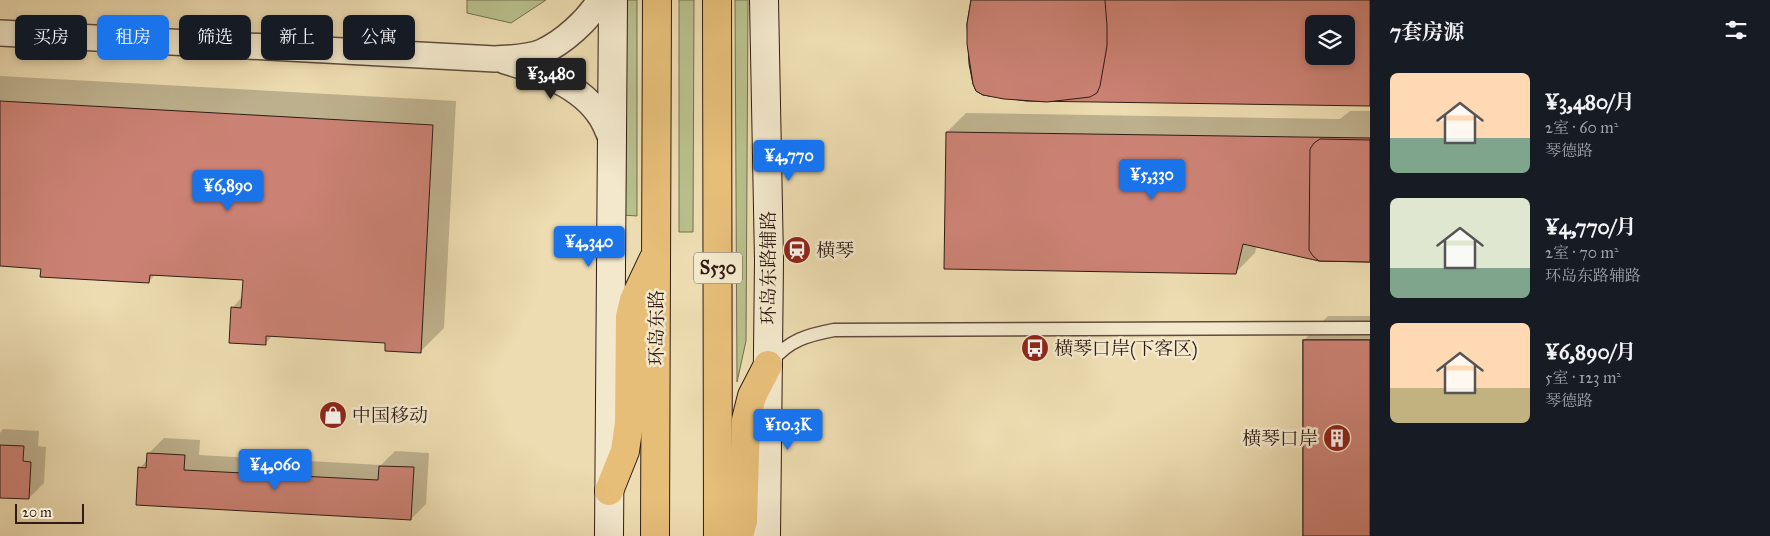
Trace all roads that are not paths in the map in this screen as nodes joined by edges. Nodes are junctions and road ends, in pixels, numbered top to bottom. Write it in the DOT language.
graph roads {
  1 [pos="600,0"];
  2 [pos="613,0"];
  3 [pos="657,0"];
  4 [pos="718,0"];
  5 [pos="764,0"];
  6 [pos="0,33"];
  7 [pos="495,59"];
  8 [pos="611,138"];
  9 [pos="656,254"];
  10 [pos="1370,328"];
  11 [pos="768,365"];
  12 [pos="609,491"];
  13 [pos="607,532"];
  14 [pos="655,536"];
  15 [pos="718,536"];
  16 [pos="739,536"];
  17 [pos="766,536"];
  1 -- 7 [label="street"];
  2 -- 8 [label="main road"];
  3 -- 9 [label="main road, 环岛东路"];
  4 -- 15 [label="main road, S530"];
  5 -- 11 [label="main road, 环岛东路辅路"];
  6 -- 7 [label="street"];
  7 -- 8 [label="street"];
  8 -- 12 [label="main road"];
  9 -- 12 [label="main road"];
  9 -- 14 [label="main road, 环岛东路"];
  10 -- 11 [label="lane"];
  11 -- 16 [label="main road"];
  11 -- 17 [label="main road, 环岛东路辅路"];
  12 -- 13 [label="main road"];
}
